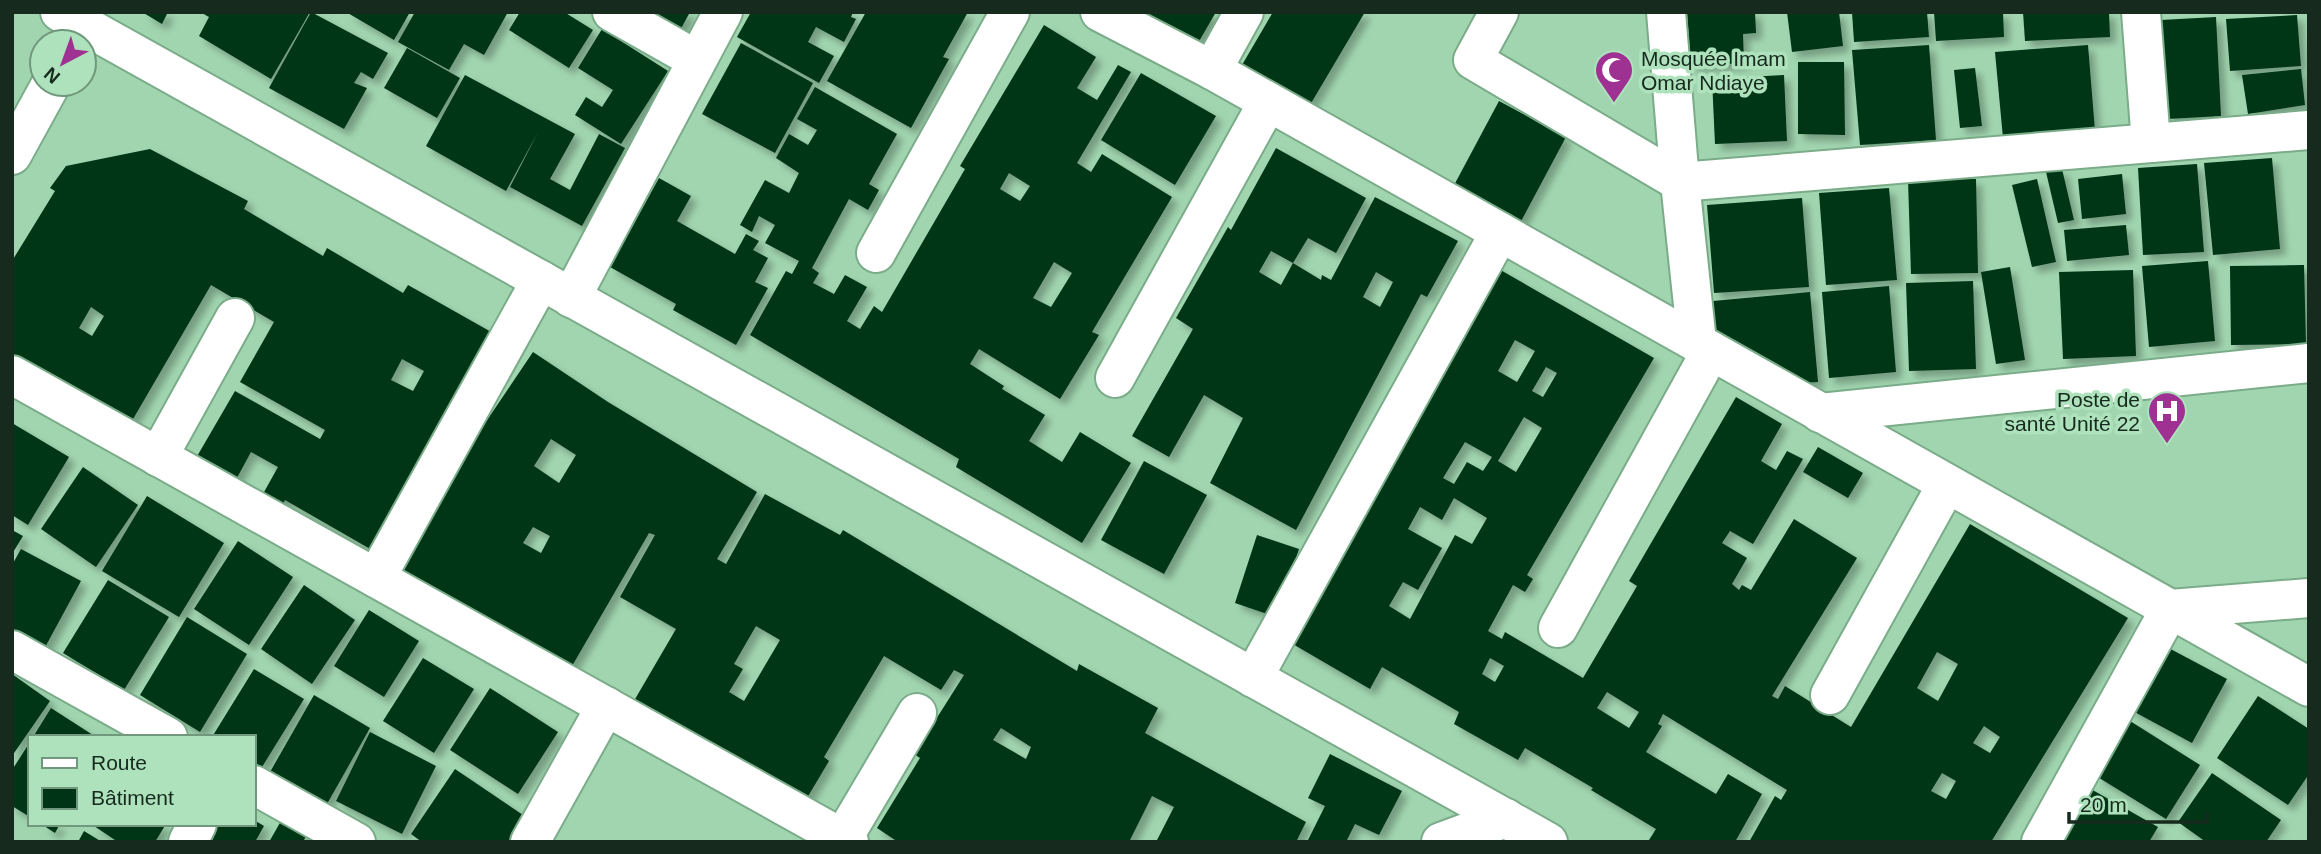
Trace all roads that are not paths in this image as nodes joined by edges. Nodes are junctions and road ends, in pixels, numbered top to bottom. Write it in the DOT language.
graph roads {
  1 [pos="612,12"];
  2 [pos="723,12"];
  3 [pos="1010,12"];
  4 [pos="1100,12"];
  5 [pos="1244,12"];
  6 [pos="1499,12"];
  7 [pos="1666,12"];
  8 [pos="2141,12"];
  9 [pos="73,27"];
  10 [pos="697,60"];
  11 [pos="1212,71"];
  12 [pos="43,98"];
  13 [pos="1268,102"];
  14 [pos="2309,130"];
  15 [pos="2151,143"];
  16 [pos="12,155"];
  17 [pos="1680,183"];
  18 [pos="1500,232"];
  19 [pos="876,253"];
  20 [pos="556,289"];
  21 [pos="235,318"];
  22 [pos="1704,347"];
  23 [pos="2309,363"];
  24 [pos="12,376"];
  25 [pos="1115,378"];
  26 [pos="1820,412"];
  27 [pos="158,457"];
  28 [pos="1947,484"];
  29 [pos="376,578"];
  30 [pos="2309,598"];
  31 [pos="2170,609"];
  32 [pos="1558,628"];
  33 [pos="12,650"];
  34 [pos="1253,678"];
  35 [pos="2309,687"];
  36 [pos="1830,695"];
  37 [pos="606,706"];
  38 [pos="917,713"];
  39 [pos="164,735"];
  40 [pos="256,786"];
  41 [pos="1506,818"];
  42 [pos="196,826"];
  43 [pos="846,840"];
  44 [pos="187,842"];
  45 [pos="356,842"];
  46 [pos="530,842"];
  47 [pos="1441,842"];
  48 [pos="1548,842"];
  49 [pos="2041,842"];
  1 -- 10 [label="street"];
  2 -- 10 [label="street"];
  3 -- 19 [label="street"];
  4 -- 11 [label="street"];
  5 -- 11 [label="street"];
  6 -- 17 [label="street"];
  7 -- 17 [label="street"];
  8 -- 15 [label="street"];
  9 -- 20 [label="street"];
  10 -- 20 [label="street"];
  11 -- 13 [label="street"];
  12 -- 16 [label="street"];
  13 -- 18 [label="street"];
  13 -- 25 [label="street"];
  14 -- 15 [label="street"];
  15 -- 17 [label="street"];
  17 -- 22 [label="street"];
  18 -- 22 [label="street"];
  18 -- 34 [label="street"];
  20 -- 29 [label="street"];
  20 -- 34 [label="street"];
  21 -- 27 [label="street"];
  22 -- 26 [label="street"];
  22 -- 32 [label="street"];
  23 -- 26 [label="street"];
  24 -- 27 [label="street"];
  26 -- 28 [label="street"];
  27 -- 29 [label="street"];
  28 -- 31 [label="street"];
  28 -- 36 [label="street"];
  29 -- 37 [label="street"];
  30 -- 31 [label="street"];
  31 -- 35 [label="street"];
  31 -- 49 [label="street"];
  33 -- 39 [label="street"];
  34 -- 41 [label="street"];
  37 -- 43 [label="street"];
  37 -- 46 [label="street"];
  38 -- 43 [label="street"];
  40 -- 45 [label="street"];
  41 -- 47 [label="street"];
  41 -- 48 [label="street"];
  42 -- 44 [label="street"];
}
